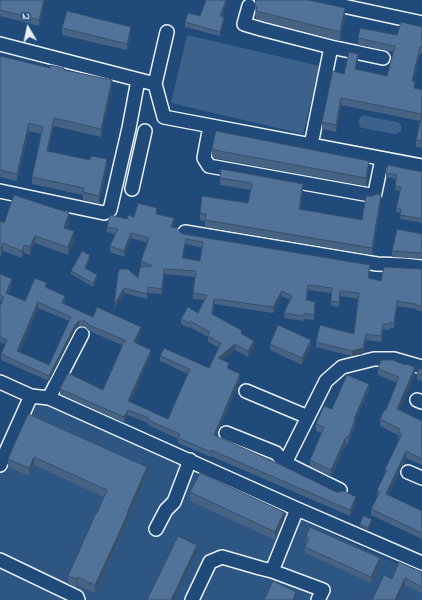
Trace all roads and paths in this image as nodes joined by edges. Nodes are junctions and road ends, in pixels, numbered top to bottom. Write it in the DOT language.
graph roads {
  1 [pos="315,0"];
  2 [pos="342,3"];
  3 [pos="249,6"];
  4 [pos="422,23"];
  5 [pos="167,32"];
  6 [pos="0,44"];
  7 [pos="331,47"];
  8 [pos="383,58"];
  9 [pos="138,80"];
  10 [pos="155,84"];
  11 [pos="164,117"];
  12 [pos="210,126"];
  13 [pos="128,128"];
  14 [pos="145,132"];
  15 [pos="311,145"];
  16 [pos="382,159"];
  17 [pos="422,166"];
  18 [pos="132,189"];
  19 [pos="0,191"];
  20 [pos="185,232"];
  21 [pos="422,267"];
  22 [pos="82,334"];
  23 [pos="422,367"];
  24 [pos="0,382"];
  25 [pos="246,391"];
  26 [pos="31,396"];
  27 [pos="50,398"];
  28 [pos="308,416"];
  29 [pos="226,433"];
  30 [pos="190,460"];
  31 [pos="285,463"];
  32 [pos="0,465"];
  33 [pos="408,472"];
  34 [pos="422,478"];
  35 [pos="340,490"];
  36 [pos="297,509"];
  37 [pos="156,529"];
  38 [pos="0,560"];
  39 [pos="422,563"];
  40 [pos="272,571"];
  41 [pos="78,600"];
  42 [pos="192,600"];
  43 [pos="318,600"];
  1 -- 2 [label="street"];
  2 -- 4 [label="street"];
  3 -- 7 [label="street"];
  5 -- 10 [label="street"];
  6 -- 9 [label="street"];
  7 -- 8 [label="street"];
  7 -- 15 [label="street"];
  9 -- 10 [label="street"];
  9 -- 13 [label="street"];
  10 -- 11 [label="street"];
  11 -- 12 [label="street"];
  11 -- 14 [label="street"];
  12 -- 15 [label="street"];
  12 -- 16 [label="street"];
  13 -- 14 [label="street"];
  13 -- 19 [label="street"];
  14 -- 18 [label="street"];
  15 -- 16 [label="street"];
  16 -- 17 [label="street"];
  20 -- 21 [label="street"];
  22 -- 27 [label="street"];
  23 -- 28 [label="street"];
  24 -- 26 [label="street"];
  25 -- 28 [label="street"];
  26 -- 27 [label="street"];
  26 -- 32 [label="street"];
  27 -- 30 [label="street"];
  28 -- 31 [label="street"];
  29 -- 31 [label="street"];
  30 -- 36 [label="street"];
  30 -- 37 [label="street"];
  31 -- 35 [label="street"];
  33 -- 34 [label="street"];
  36 -- 39 [label="street"];
  36 -- 40 [label="street"];
  38 -- 41 [label="street"];
  40 -- 42 [label="street"];
  40 -- 43 [label="street"];
}
